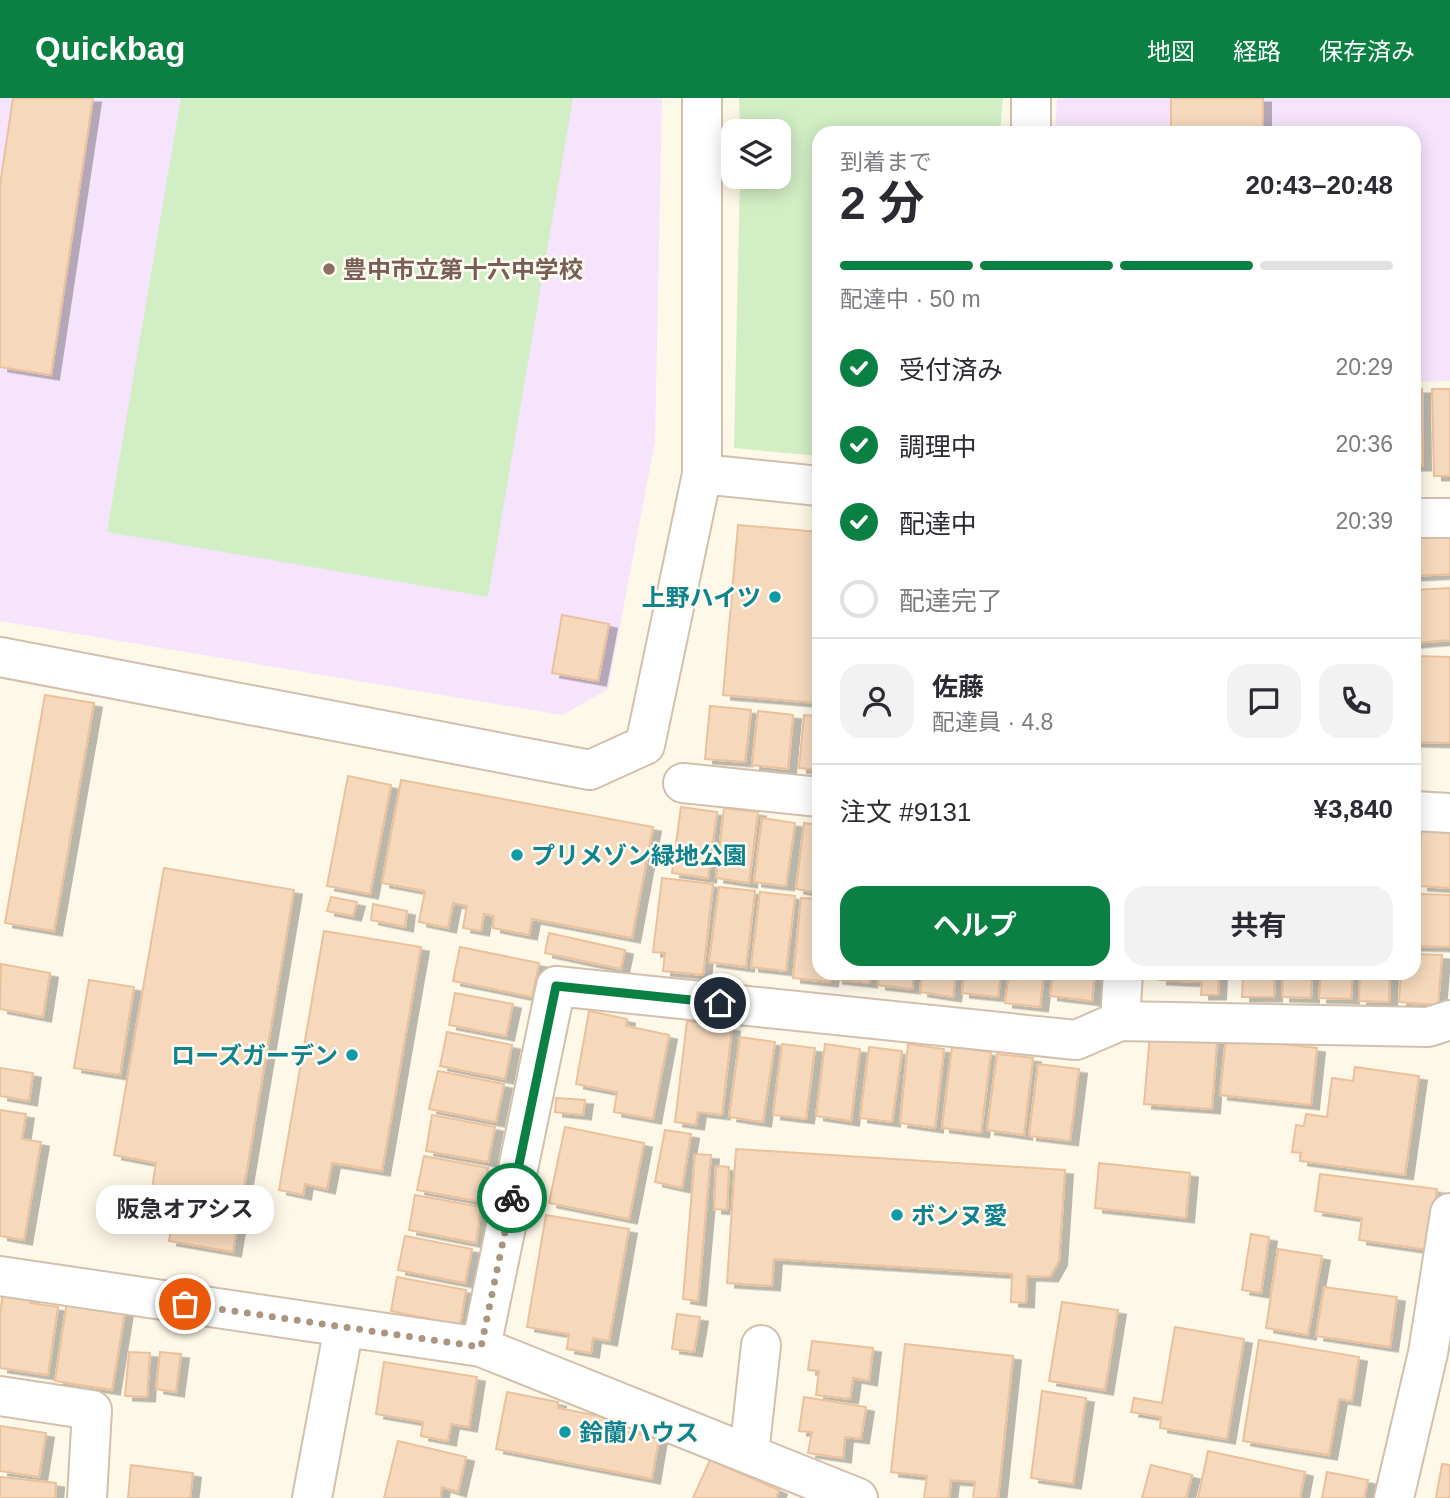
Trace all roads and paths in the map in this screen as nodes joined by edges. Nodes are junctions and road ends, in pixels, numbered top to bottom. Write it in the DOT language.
graph roads {
  1 [pos="702,98"];
  2 [pos="1031,98"];
  3 [pos="1031,126"];
  4 [pos="702,474"];
  5 [pos="812,485"];
  6 [pos="1421,518"];
  7 [pos="1450,518"];
  8 [pos="0,657"];
  9 [pos="683,783"];
  10 [pos="812,796"];
  11 [pos="1421,811"];
  12 [pos="1450,813"];
  13 [pos="1122,980"];
  14 [pos="1450,1020"];
  15 [pos="1119,1021"];
  16 [pos="1450,1213"];
  17 [pos="0,1276"];
  18 [pos="344,1327"];
  19 [pos="761,1345"];
  20 [pos="481,1347"];
  21 [pos="0,1396"];
  22 [pos="749,1454"];
  23 [pos="87,1498"];
  24 [pos="312,1498"];
  25 [pos="858,1498"];
  26 [pos="1394,1498"];
  1 -- 4 [label="street"];
  2 -- 3 [label="street"];
  4 -- 5 [label="street"];
  4 -- 8 [label="street"];
  6 -- 7 [label="street"];
  9 -- 10 [label="street"];
  11 -- 12 [label="street"];
  13 -- 15 [label="street"];
  14 -- 15 [label="street"];
  15 -- 20 [label="street"];
  16 -- 26 [label="street"];
  17 -- 18 [label="street"];
  18 -- 20 [label="street"];
  18 -- 24 [label="street"];
  19 -- 22 [label="street"];
  20 -- 22 [label="street"];
  21 -- 23 [label="street"];
  22 -- 25 [label="street"];
}
